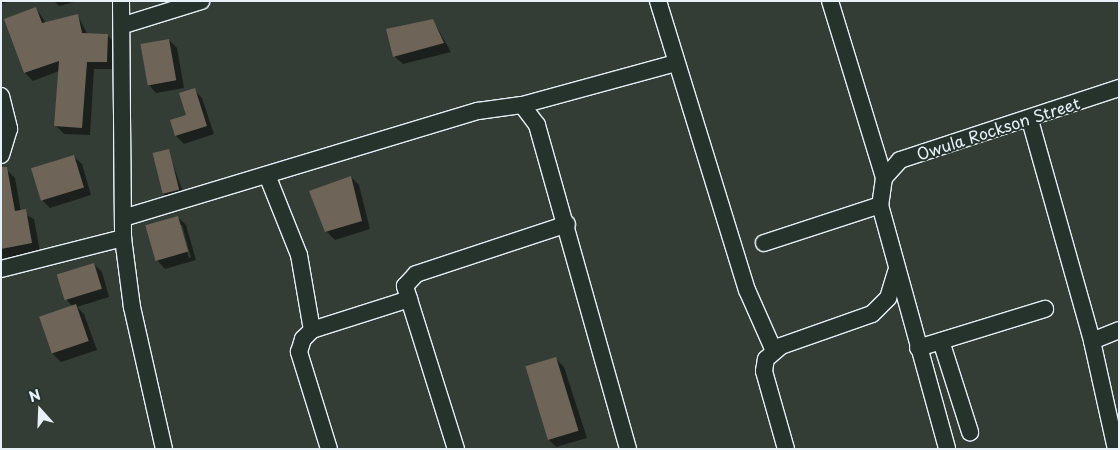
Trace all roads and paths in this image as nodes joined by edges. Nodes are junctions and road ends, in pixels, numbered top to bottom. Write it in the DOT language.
graph roads {
  1 [pos="121,1"];
  2 [pos="202,1"];
  3 [pos="658,1"];
  4 [pos="830,1"];
  5 [pos="124,25"];
  6 [pos="676,63"];
  7 [pos="1119,88"];
  8 [pos="1,96"];
  9 [pos="522,105"];
  10 [pos="1030,120"];
  11 [pos="1,155"];
  12 [pos="267,174"];
  13 [pos="884,178"];
  14 [pos="880,206"];
  15 [pos="123,218"];
  16 [pos="567,224"];
  17 [pos="123,238"];
  18 [pos="764,243"];
  19 [pos="1,269"];
  20 [pos="896,272"];
  21 [pos="409,298"];
  22 [pos="1045,309"];
  23 [pos="312,330"];
  24 [pos="1119,330"];
  25 [pos="941,341"];
  26 [pos="1092,342"];
  27 [pos="918,348"];
  28 [pos="770,355"];
  29 [pos="970,432"];
  30 [pos="164,449"];
  31 [pos="329,449"];
  32 [pos="456,449"];
  33 [pos="628,449"];
  34 [pos="786,449"];
  35 [pos="947,449"];
  36 [pos="1116,449"];
  1 -- 5 [label="street"];
  2 -- 5 [label="street"];
  3 -- 6 [label="street"];
  4 -- 13 [label="street"];
  5 -- 15 [label="street"];
  6 -- 9 [label="street"];
  6 -- 28 [label="street"];
  7 -- 10 [label="street, Owula Rockson Street"];
  8 -- 11 [label="street"];
  9 -- 12 [label="street"];
  9 -- 16 [label="street"];
  10 -- 13 [label="street, Owula Rockson Street"];
  10 -- 26 [label="street"];
  12 -- 15 [label="street"];
  12 -- 23 [label="street"];
  13 -- 14 [label="street"];
  14 -- 18 [label="street"];
  14 -- 20 [label="street"];
  15 -- 17 [label="street"];
  16 -- 21 [label="street"];
  16 -- 33 [label="street"];
  17 -- 19 [label="street"];
  17 -- 30 [label="street"];
  20 -- 27 [label="street"];
  20 -- 28 [label="street"];
  21 -- 23 [label="street"];
  21 -- 32 [label="street"];
  22 -- 25 [label="street"];
  23 -- 31 [label="street"];
  24 -- 26 [label="street"];
  25 -- 27 [label="street"];
  25 -- 29 [label="street"];
  26 -- 36 [label="street"];
  27 -- 35 [label="street"];
  28 -- 34 [label="street"];
}
